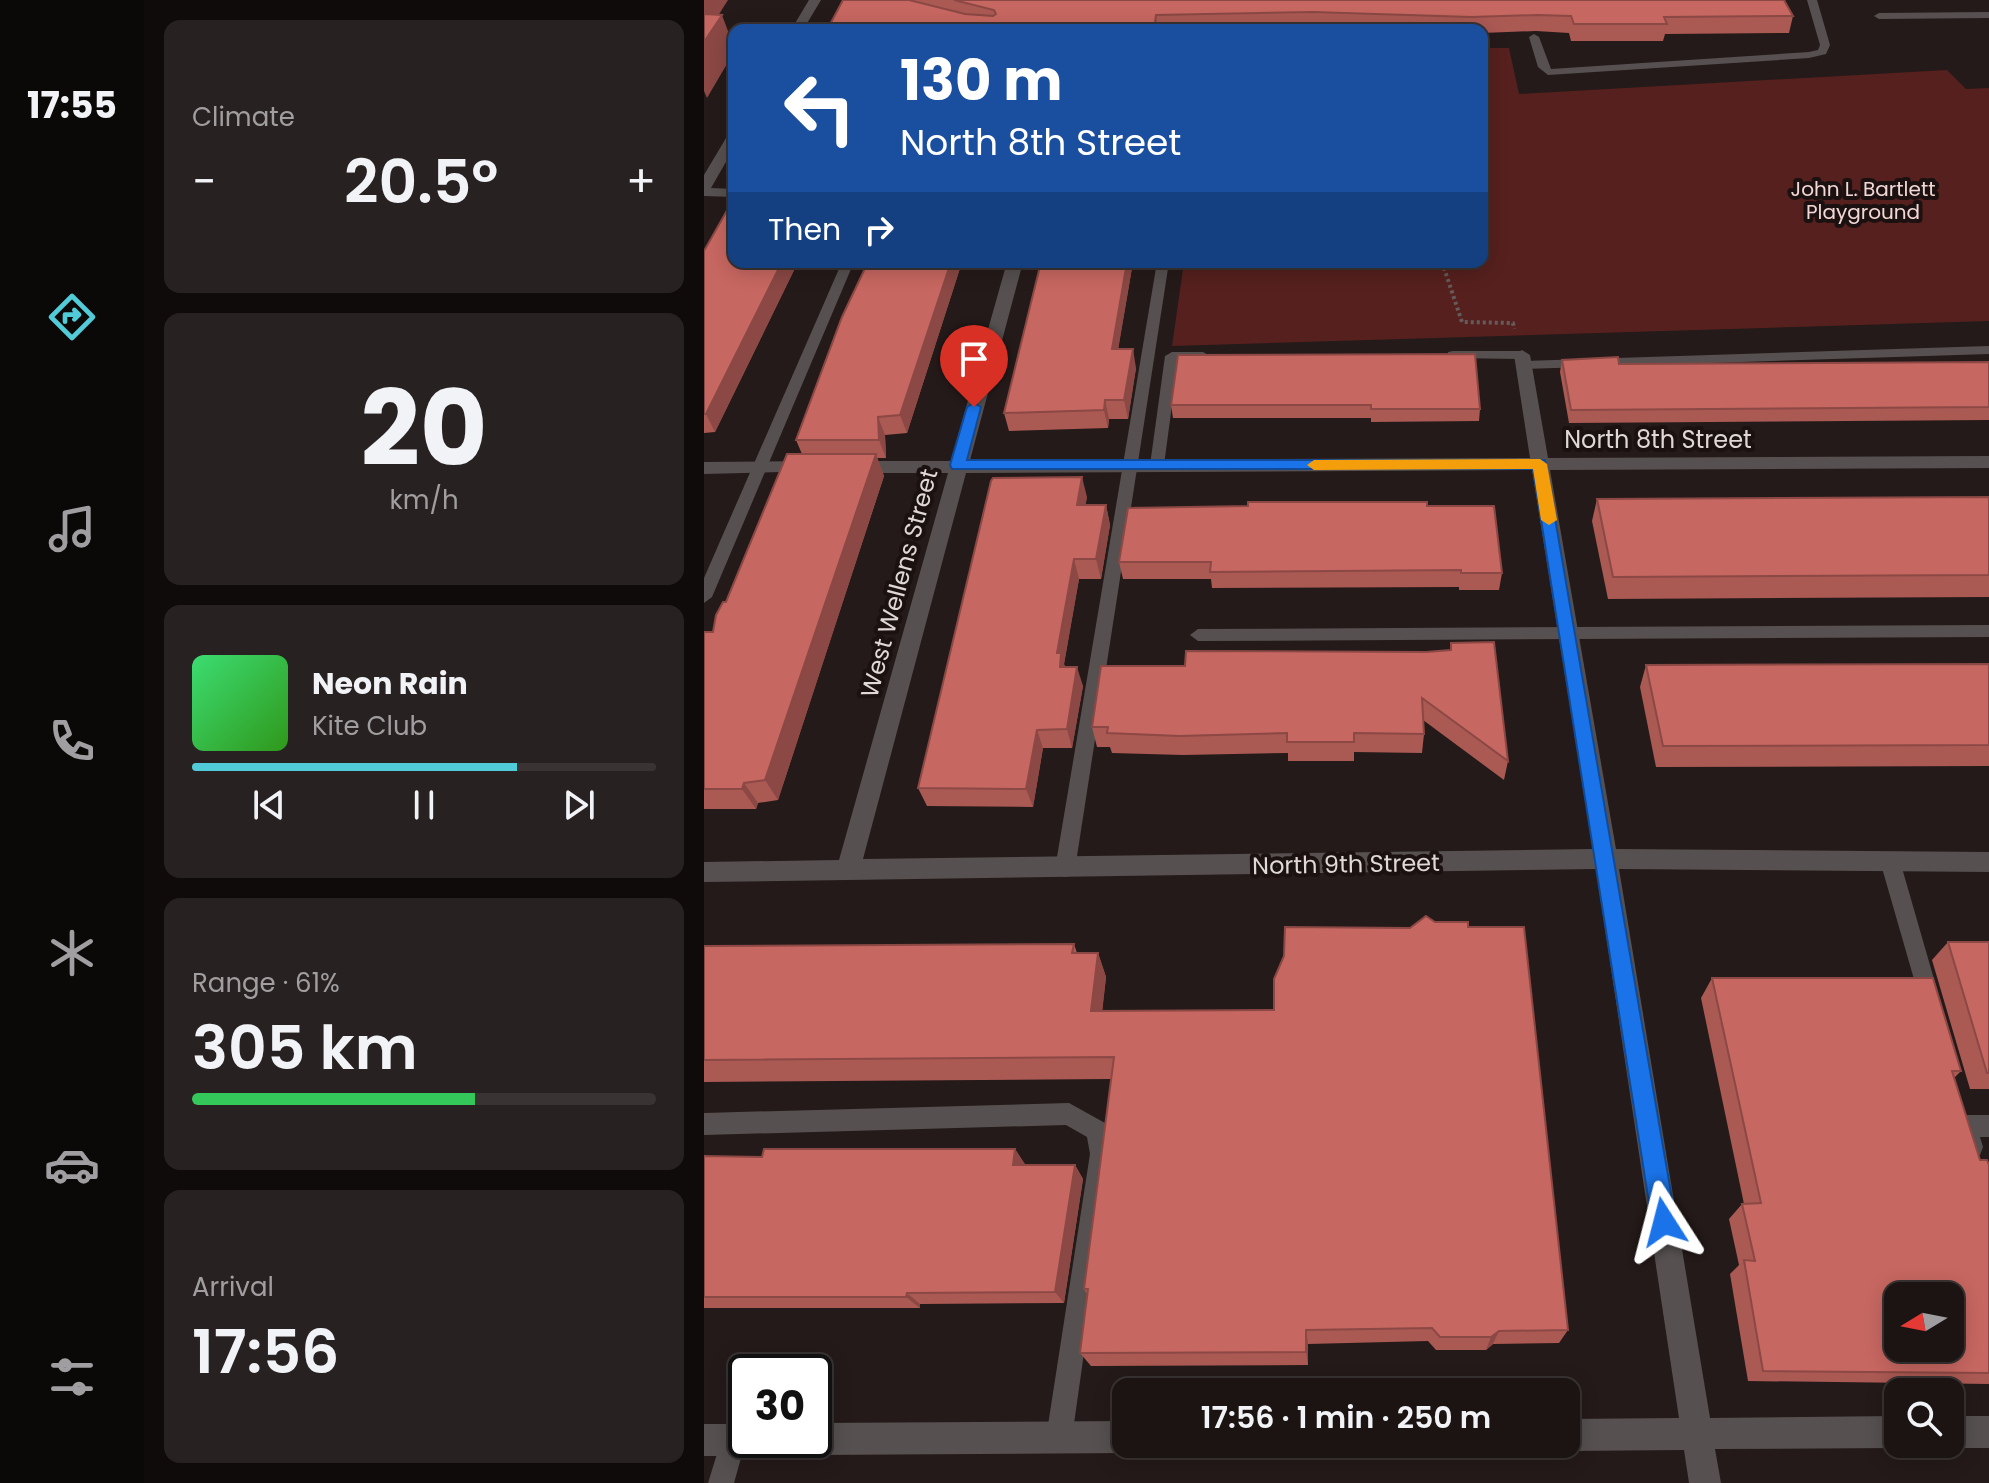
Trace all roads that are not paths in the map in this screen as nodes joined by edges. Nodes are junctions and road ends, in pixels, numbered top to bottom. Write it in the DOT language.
graph roads {
  1 [pos="815,0"];
  2 [pos="1812,0"];
  3 [pos="1989,15"];
  4 [pos="1879,16"];
  5 [pos="801,24"];
  6 [pos="1534,37"];
  7 [pos="728,143"];
  8 [pos="710,166"];
  9 [pos="704,190"];
  10 [pos="728,192"];
  11 [pos="845,268"];
  12 [pos="1013,268"];
  13 [pos="1162,268"];
  14 [pos="1989,350"];
  15 [pos="1442,355"];
  16 [pos="1219,356"];
  17 [pos="1522,360"];
  18 [pos="1989,462"];
  19 [pos="1540,464"];
  20 [pos="958,465"];
  21 [pos="1130,465"];
  22 [pos="1157,465"];
  23 [pos="704,468"];
  24 [pos="759,468"];
  25 [pos="704,597"];
  26 [pos="1989,631"];
  27 [pos="1569,633"];
  28 [pos="1198,635"];
  29 [pos="1606,859"];
  30 [pos="1890,861"];
  31 [pos="1989,862"];
  32 [pos="1065,869"];
  33 [pos="848,871"];
  34 [pos="704,872"];
  35 [pos="1938,1026"];
  36 [pos="1972,1121"];
  37 [pos="704,1124"];
  38 [pos="1978,1164"];
  39 [pos="1884,1432"];
  40 [pos="1964,1432"];
  41 [pos="1989,1432"];
  42 [pos="1698,1434"];
  43 [pos="1580,1435"];
  44 [pos="1112,1437"];
  45 [pos="1059,1438"];
  46 [pos="832,1439"];
  47 [pos="728,1440"];
  48 [pos="721,1483"];
  49 [pos="1705,1483"];
  1 -- 5 [label="street"];
  2 -- 6 [label="lane"];
  3 -- 4 [label="lane"];
  7 -- 8 [label="street"];
  8 -- 9 [label="street"];
  9 -- 10 [label="street"];
  11 -- 24 [label="lane"];
  12 -- 20 [label="street, West Wellens Street"];
  13 -- 21 [label="lane"];
  14 -- 17 [label="lane"];
  15 -- 17 [label="lane"];
  16 -- 22 [label="lane"];
  17 -- 19 [label="street"];
  18 -- 19 [label="street, North 8th Street"];
  19 -- 22 [label="street, North 8th Street"];
  19 -- 27 [label="street"];
  20 -- 21 [label="street, North 8th Street"];
  20 -- 24 [label="street, North 8th Street"];
  20 -- 33 [label="street, West Wellens Street"];
  21 -- 22 [label="street, North 8th Street"];
  21 -- 32 [label="lane"];
  23 -- 24 [label="street, North 8th Street"];
  24 -- 25 [label="lane"];
  26 -- 27 [label="lane"];
  27 -- 28 [label="lane"];
  27 -- 29 [label="street"];
  29 -- 30 [label="street, North 9th Street"];
  29 -- 32 [label="street, North 9th Street"];
  29 -- 42 [label="street"];
  30 -- 31 [label="street, North 9th Street"];
  30 -- 35 [label="lane"];
  32 -- 33 [label="street, North 9th Street"];
  33 -- 34 [label="street, North 9th Street"];
  36 -- 38 [label="lane"];
  37 -- 45 [label="lane"];
  39 -- 42 [label="street"];
  40 -- 41 [label="street"];
  42 -- 43 [label="street"];
  42 -- 49 [label="street"];
  44 -- 45 [label="street"];
  45 -- 46 [label="street"];
  47 -- 48 [label="lane"];
}
